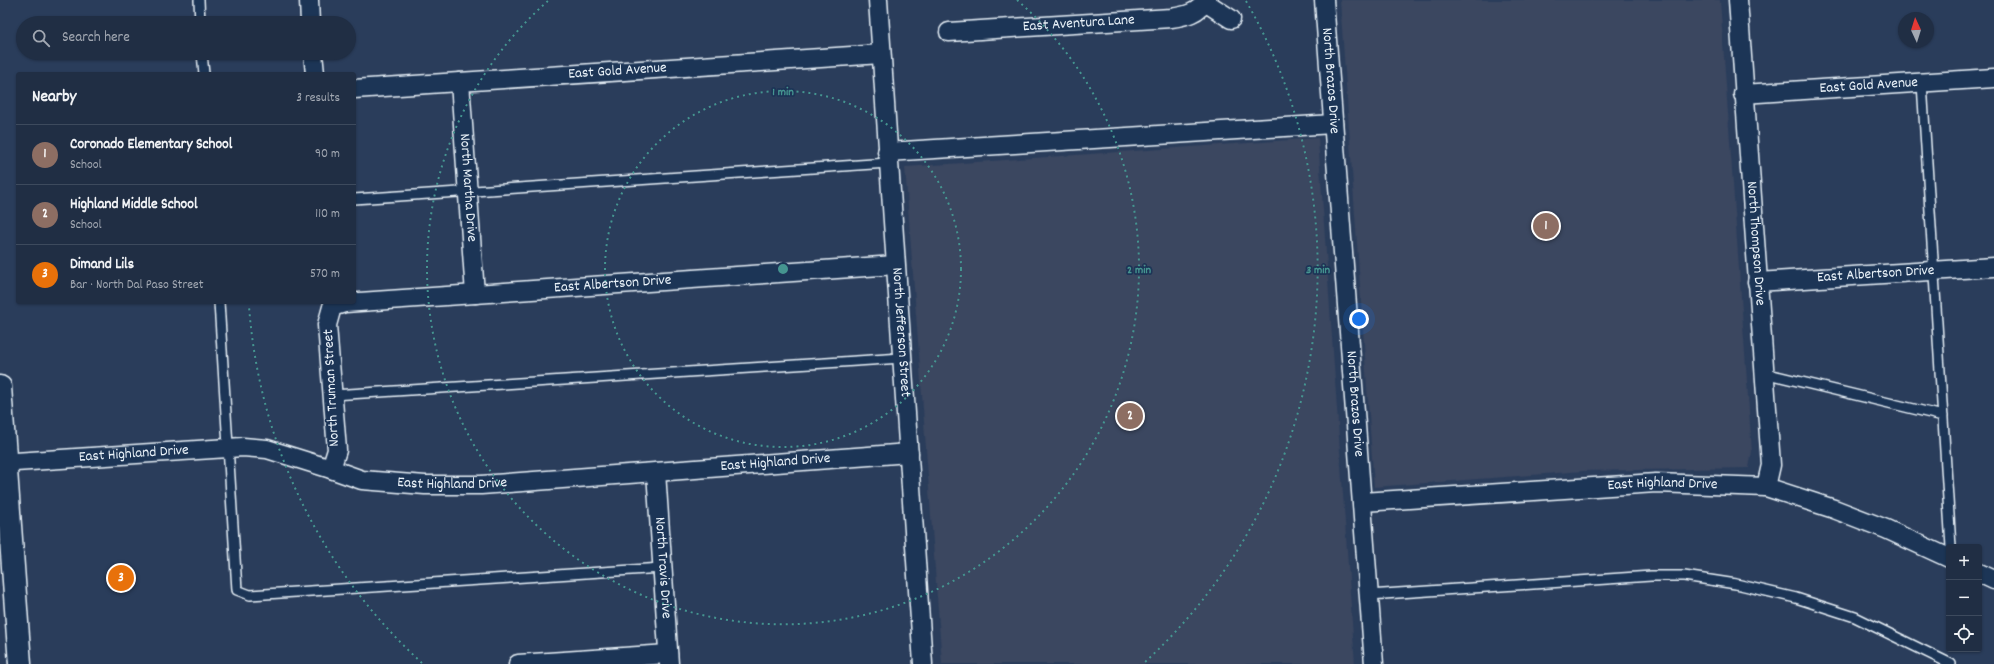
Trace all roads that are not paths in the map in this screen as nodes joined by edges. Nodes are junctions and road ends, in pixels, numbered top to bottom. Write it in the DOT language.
graph roads {
  1 [pos="199,0"];
  2 [pos="309,0"];
  3 [pos="878,0"];
  4 [pos="1324,0"];
  5 [pos="1738,0"];
  6 [pos="1205,1"];
  7 [pos="200,16"];
  8 [pos="310,16"];
  9 [pos="1231,19"];
  10 [pos="949,32"];
  11 [pos="882,54"];
  12 [pos="203,60"];
  13 [pos="314,60"];
  14 [pos="204,72"];
  15 [pos="315,72"];
  16 [pos="1994,78"];
  17 [pos="460,82"];
  18 [pos="1922,83"];
  19 [pos="356,90"];
  20 [pos="1743,94"];
  21 [pos="1333,124"];
  22 [pos="888,158"];
  23 [pos="468,192"];
  24 [pos="356,199"];
  25 [pos="895,265"];
  26 [pos="1994,268"];
  27 [pos="1934,271"];
  28 [pos="1758,282"];
  29 [pos="475,294"];
  30 [pos="356,302"];
  31 [pos="219,304"];
  32 [pos="342,304"];
  33 [pos="332,308"];
  34 [pos="902,358"];
  35 [pos="1764,374"];
  36 [pos="0,387"];
  37 [pos="333,395"];
  38 [pos="1943,416"];
  39 [pos="228,448"];
  40 [pos="909,453"];
  41 [pos="3,463"];
  42 [pos="332,469"];
  43 [pos="656,472"];
  44 [pos="1766,487"];
  45 [pos="1363,502"];
  46 [pos="1951,544"];
  47 [pos="6,555"];
  48 [pos="1946,557"];
  49 [pos="662,568"];
  50 [pos="1982,574"];
  51 [pos="1994,580"];
  52 [pos="1369,595"];
  53 [pos="668,659"];
  54 [pos="20,664"];
  55 [pos="518,664"];
  56 [pos="923,664"];
  57 [pos="1374,664"];
  58 [pos="1951,664"];
  1 -- 7 [label="lane"];
  2 -- 8 [label="street"];
  3 -- 11 [label="street, North Jefferson Street"];
  4 -- 21 [label="street, North Brazos Drive"];
  5 -- 20 [label="street, North Thompson Drive"];
  6 -- 9 [label="street"];
  6 -- 10 [label="street, East Aventura Lane"];
  11 -- 17 [label="street, East Gold Avenue"];
  11 -- 22 [label="street, North Jefferson Street"];
  12 -- 14 [label="lane"];
  13 -- 15 [label="street"];
  16 -- 18 [label="street, East Gold Avenue"];
  17 -- 19 [label="street, East Gold Avenue"];
  17 -- 23 [label="street, North Martha Drive"];
  18 -- 20 [label="street, East Gold Avenue"];
  18 -- 27 [label="lane"];
  20 -- 28 [label="street, North Thompson Drive"];
  21 -- 22 [label="street"];
  21 -- 45 [label="street, North Brazos Drive"];
  22 -- 23 [label="lane"];
  22 -- 25 [label="street, North Jefferson Street"];
  23 -- 24 [label="lane"];
  23 -- 29 [label="street, North Martha Drive"];
  25 -- 29 [label="street, East Albertson Drive"];
  25 -- 34 [label="street, North Jefferson Street"];
  26 -- 27 [label="street, East Albertson Drive"];
  27 -- 28 [label="street, East Albertson Drive"];
  27 -- 38 [label="lane"];
  28 -- 35 [label="street, North Thompson Drive"];
  29 -- 30 [label="street, East Albertson Drive"];
  31 -- 39 [label="lane"];
  32 -- 33 [label="street, East Albertson Drive"];
  33 -- 37 [label="street, North Truman Street"];
  34 -- 37 [label="lane"];
  34 -- 40 [label="street, North Jefferson Street"];
  35 -- 38 [label="lane"];
  35 -- 44 [label="street, North Thompson Drive"];
  36 -- 41 [label="main road"];
  37 -- 42 [label="street, North Truman Street"];
  38 -- 46 [label="lane"];
  39 -- 41 [label="street, East Highland Drive"];
  39 -- 42 [label="street, East Highland Drive"];
  39 -- 49 [label="lane"];
  40 -- 43 [label="street, East Highland Drive"];
  40 -- 56 [label="street, North Jefferson Street"];
  41 -- 47 [label="main road"];
  42 -- 43 [label="street, East Highland Drive"];
  43 -- 49 [label="street, North Travis Drive"];
  44 -- 45 [label="street, East Highland Drive"];
  44 -- 48 [label="street, East Highland Drive"];
  45 -- 52 [label="street, North Brazos Drive"];
  47 -- 54 [label="main road"];
  49 -- 53 [label="street, North Travis Drive"];
  50 -- 51 [label="street"];
  52 -- 57 [label="street, North Brazos Drive"];
  52 -- 58 [label="lane"];
  53 -- 55 [label="street"];
}
